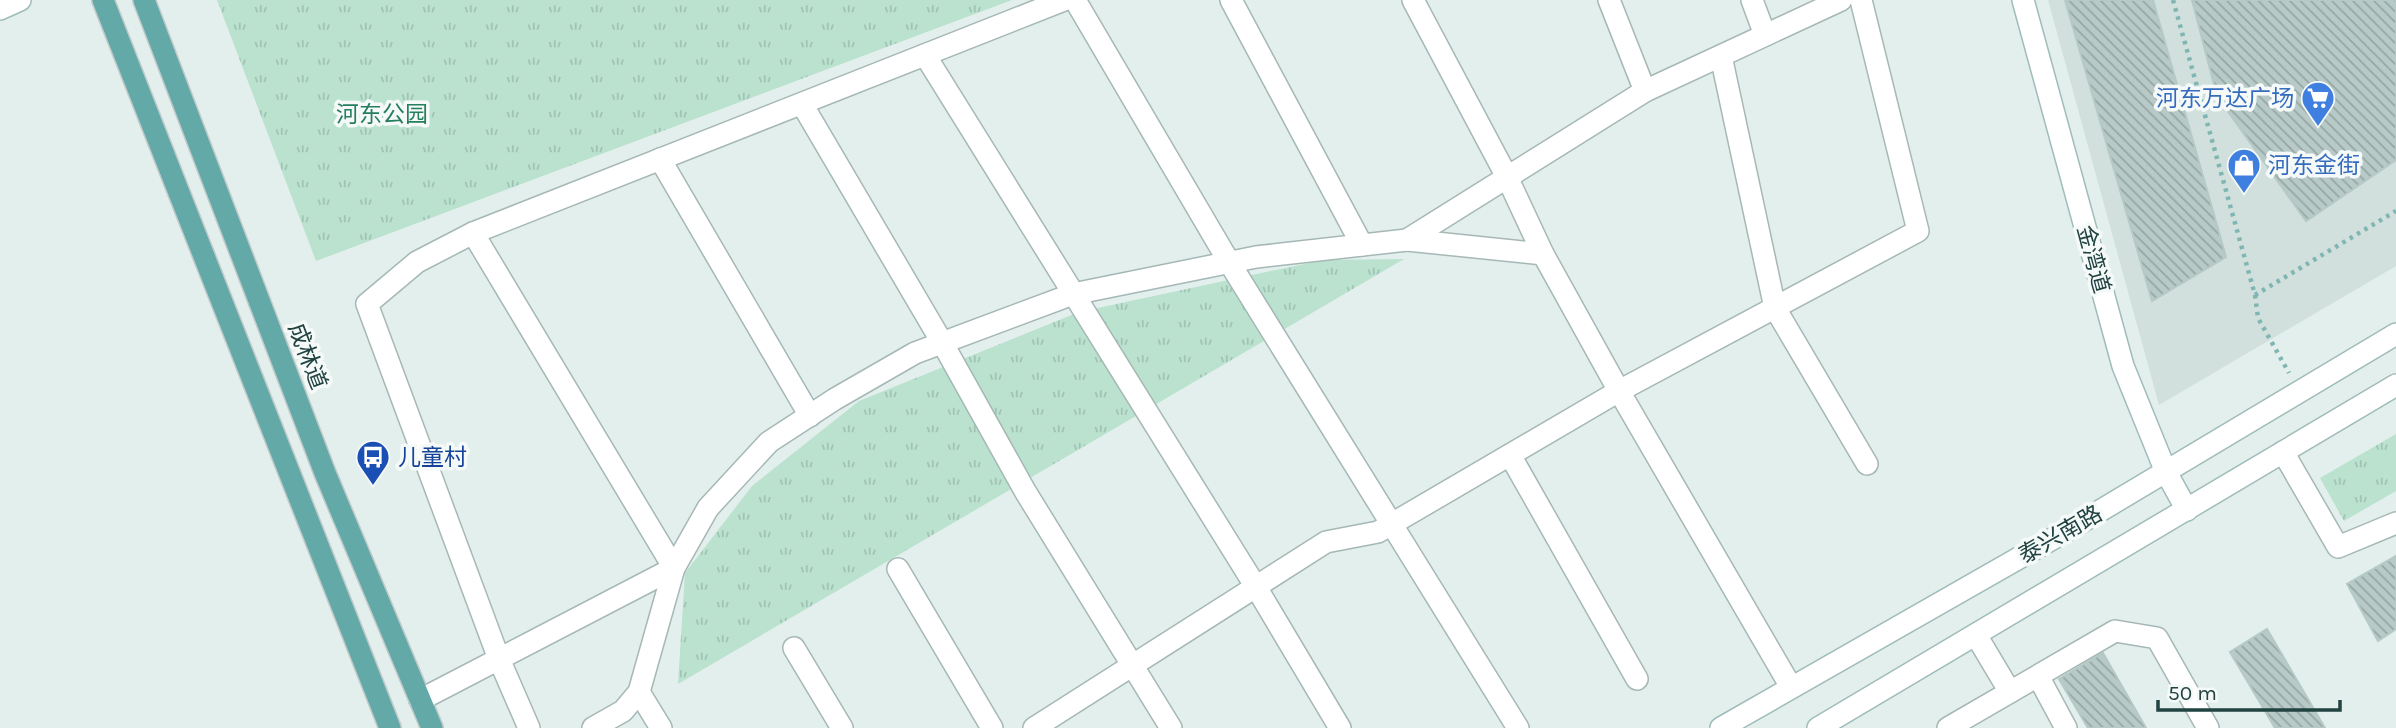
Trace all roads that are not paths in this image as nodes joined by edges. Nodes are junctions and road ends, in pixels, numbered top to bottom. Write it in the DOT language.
graph roads {
  1 [pos="20,0"];
  2 [pos="103,0"];
  3 [pos="144,0"];
  4 [pos="1064,0"];
  5 [pos="1074,0"];
  6 [pos="1231,0"];
  7 [pos="1413,0"];
  8 [pos="1609,0"];
  9 [pos="1752,0"];
  10 [pos="1841,0"];
  11 [pos="1861,0"];
  12 [pos="2024,0"];
  13 [pos="0,9"];
  14 [pos="1765,35"];
  15 [pos="925,55"];
  16 [pos="1721,56"];
  17 [pos="1645,91"];
  18 [pos="802,104"];
  19 [pos="660,159"];
  20 [pos="1507,177"];
  21 [pos="473,233"];
  22 [pos="1407,240"];
  23 [pos="1362,245"];
  24 [pos="1543,254"];
  25 [pos="1229,262"];
  26 [pos="1073,294"];
  27 [pos="1774,308"];
  28 [pos="2396,334"];
  29 [pos="943,344"];
  30 [pos="2396,385"];
  31 [pos="1619,391"];
  32 [pos="810,415"];
  33 [pos="2283,452"];
  34 [pos="1510,455"];
  35 [pos="1867,464"];
  36 [pos="2166,472"];
  37 [pos="2187,510"];
  38 [pos="1393,523"];
  39 [pos="2396,523"];
  40 [pos="674,568"];
  41 [pos="898,569"];
  42 [pos="1256,587"];
  43 [pos="1976,635"];
  44 [pos="794,648"];
  45 [pos="499,659"];
  46 [pos="1133,666"];
  47 [pos="2038,676"];
  48 [pos="1637,680"];
  49 [pos="1791,687"];
  50 [pos="639,692"];
  51 [pos="2010,692"];
  52 [pos="420,700"];
  53 [pos="390,728"];
  54 [pos="432,728"];
  55 [pos="529,728"];
  56 [pos="593,728"];
  57 [pos="661,728"];
  58 [pos="842,728"];
  59 [pos="992,728"];
  60 [pos="1034,728"];
  61 [pos="1171,728"];
  62 [pos="1340,728"];
  63 [pos="1518,728"];
  64 [pos="1721,728"];
  65 [pos="1818,728"];
  66 [pos="1948,728"];
  67 [pos="2066,728"];
  68 [pos="2208,728"];
  1 -- 13 [label="street"];
  2 -- 53 [label="main road"];
  3 -- 52 [label="main road, 成林道"];
  4 -- 15 [label="street"];
  5 -- 25 [label="street"];
  6 -- 23 [label="street"];
  7 -- 20 [label="street"];
  8 -- 17 [label="street"];
  9 -- 14 [label="street"];
  10 -- 14 [label="street"];
  11 -- 27 [label="street"];
  12 -- 36 [label="street, 金湾道"];
  14 -- 16 [label="street"];
  15 -- 18 [label="street"];
  15 -- 26 [label="street"];
  16 -- 17 [label="street"];
  16 -- 27 [label="street"];
  17 -- 20 [label="street"];
  18 -- 19 [label="street"];
  18 -- 29 [label="street"];
  19 -- 21 [label="street"];
  19 -- 32 [label="street"];
  20 -- 22 [label="street"];
  20 -- 24 [label="street"];
  21 -- 40 [label="street"];
  21 -- 45 [label="street"];
  22 -- 23 [label="street"];
  22 -- 24 [label="street"];
  23 -- 25 [label="street"];
  24 -- 31 [label="street"];
  25 -- 26 [label="street"];
  25 -- 38 [label="street"];
  26 -- 29 [label="street"];
  26 -- 42 [label="street"];
  27 -- 31 [label="street"];
  27 -- 35 [label="street"];
  28 -- 36 [label="street, 泰兴南路"];
  29 -- 32 [label="street"];
  29 -- 46 [label="street"];
  30 -- 33 [label="street, 泰兴南路"];
  31 -- 34 [label="street"];
  31 -- 49 [label="street"];
  32 -- 40 [label="street"];
  33 -- 37 [label="street, 泰兴南路"];
  33 -- 39 [label="street"];
  34 -- 38 [label="street"];
  34 -- 48 [label="street"];
  36 -- 37 [label="street, 金湾道"];
  36 -- 49 [label="street, 泰兴南路"];
  37 -- 43 [label="street, 泰兴南路"];
  38 -- 42 [label="street"];
  38 -- 63 [label="street"];
  40 -- 45 [label="street"];
  40 -- 50 [label="street"];
  41 -- 59 [label="street"];
  42 -- 46 [label="street"];
  42 -- 62 [label="street"];
  43 -- 51 [label="street"];
  43 -- 65 [label="street, 泰兴南路"];
  44 -- 58 [label="street"];
  45 -- 52 [label="street"];
  45 -- 55 [label="street"];
  46 -- 60 [label="street"];
  46 -- 61 [label="street"];
  47 -- 51 [label="street"];
  47 -- 67 [label="street"];
  47 -- 68 [label="street"];
  49 -- 64 [label="street, 泰兴南路"];
  50 -- 56 [label="street"];
  50 -- 57 [label="street"];
  51 -- 66 [label="street"];
  52 -- 54 [label="main road, 成林道"];
}
